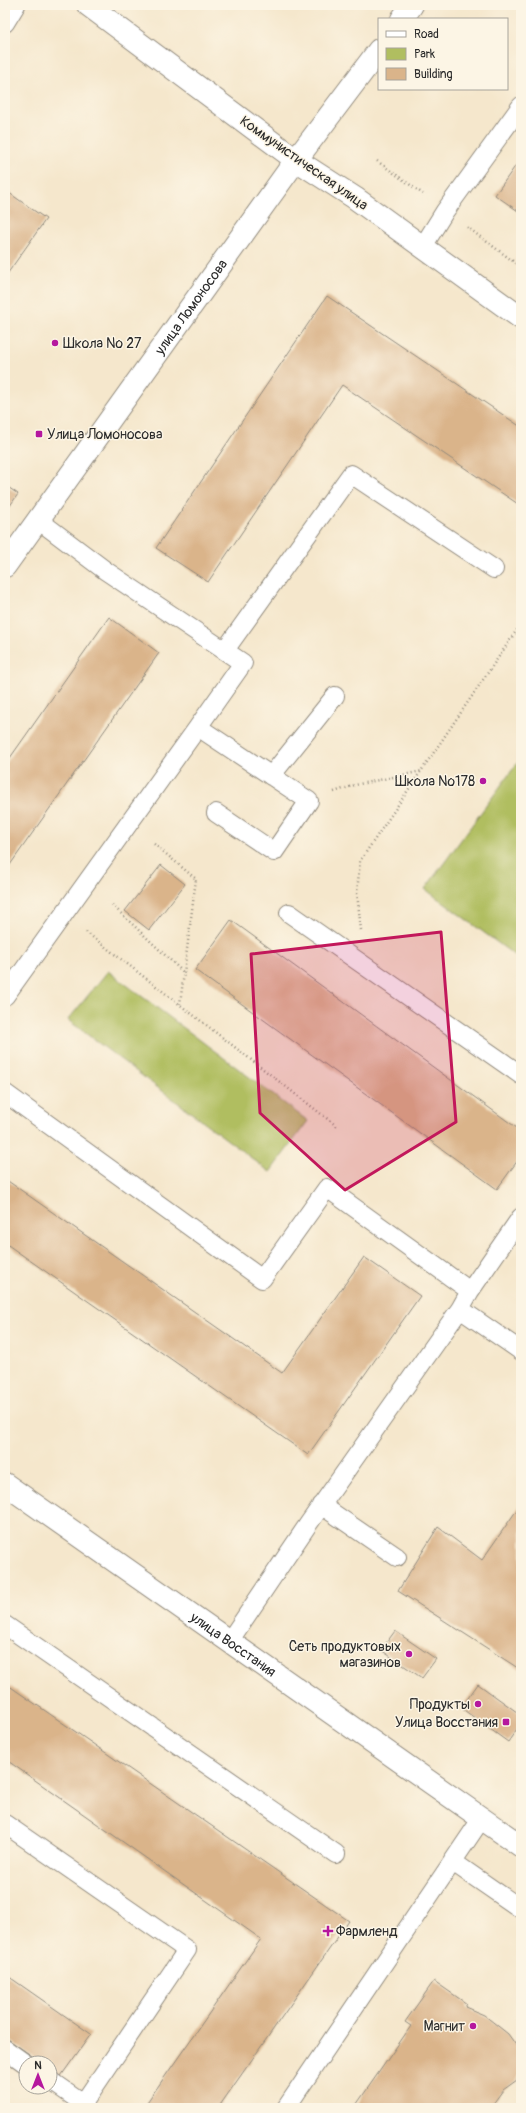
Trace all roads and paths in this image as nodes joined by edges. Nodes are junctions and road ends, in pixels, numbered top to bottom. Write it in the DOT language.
graph roads {
  1 [pos="16,5"];
  2 [pos="88,5"];
  3 [pos="412,5"];
  4 [pos="403,18"];
  5 [pos="5,23"];
  6 [pos="378,51"];
  7 [pos="521,106"];
  8 [pos="296,160"];
  9 [pos="422,248"];
  10 [pos="521,317"];
  11 [pos="37,520"];
  12 [pos="5,566"];
  13 [pos="494,569"];
  14 [pos="521,624"];
  15 [pos="225,650"];
  16 [pos="335,696"];
  17 [pos="198,727"];
  18 [pos="422,770"];
  19 [pos="271,776"];
  20 [pos="309,801"];
  21 [pos="216,813"];
  22 [pos="154,844"];
  23 [pos="112,905"];
  24 [pos="289,913"];
  25 [pos="86,932"];
  26 [pos="366,966"];
  27 [pos="184,974"];
  28 [pos="5,996"];
  29 [pos="180,1004"];
  30 [pos="521,1075"];
  31 [pos="5,1093"];
  32 [pos="338,1127"];
  33 [pos="521,1217"];
  34 [pos="470,1291"];
  35 [pos="460,1309"];
  36 [pos="521,1350"];
  37 [pos="5,1484"];
  38 [pos="321,1505"];
  39 [pos="397,1557"];
  40 [pos="5,1625"];
  41 [pos="230,1640"];
  42 [pos="482,1818"];
  43 [pos="5,1824"];
  44 [pos="521,1846"];
  45 [pos="336,1854"];
  46 [pos="453,1862"];
  47 [pos="521,1909"];
  48 [pos="5,2049"];
  49 [pos="18,2058"];
  50 [pos="58,2087"];
  51 [pos="81,2106"];
  52 [pos="286,2108"];
  1 -- 5 [label="lane"];
  2 -- 8 [label="street, Коммунистическая улица"];
  3 -- 4 [label="street"];
  6 -- 8 [label="street, улица Ломоносова"];
  7 -- 9 [label="lane"];
  8 -- 9 [label="street, Коммунистическая улица"];
  8 -- 11 [label="street, улица Ломоносова"];
  9 -- 10 [label="street, Коммунистическая улица"];
  11 -- 12 [label="street, улица Ломоносова"];
  11 -- 15 [label="lane"];
  13 -- 15 [label="lane"];
  14 -- 18 [label="path"];
  15 -- 17 [label="lane"];
  16 -- 19 [label="lane"];
  17 -- 19 [label="lane"];
  17 -- 28 [label="lane"];
  18 -- 20 [label="path"];
  18 -- 26 [label="path"];
  19 -- 20 [label="lane"];
  20 -- 21 [label="lane"];
  22 -- 27 [label="path"];
  23 -- 27 [label="path"];
  24 -- 26 [label="lane"];
  25 -- 29 [label="path"];
  26 -- 30 [label="lane"];
  27 -- 29 [label="path"];
  29 -- 32 [label="path"];
  31 -- 34 [label="lane"];
  33 -- 34 [label="lane"];
  34 -- 35 [label="lane"];
  35 -- 36 [label="lane"];
  35 -- 38 [label="lane"];
  37 -- 41 [label="street, улица Восстания"];
  38 -- 39 [label="lane"];
  38 -- 41 [label="lane"];
  40 -- 45 [label="lane"];
  41 -- 42 [label="street, улица Восстания"];
  42 -- 44 [label="street, улица Восстания"];
  42 -- 46 [label="lane"];
  43 -- 51 [label="lane"];
  46 -- 47 [label="lane"];
  46 -- 52 [label="lane"];
  48 -- 49 [label="lane"];
  50 -- 51 [label="lane"];
}
